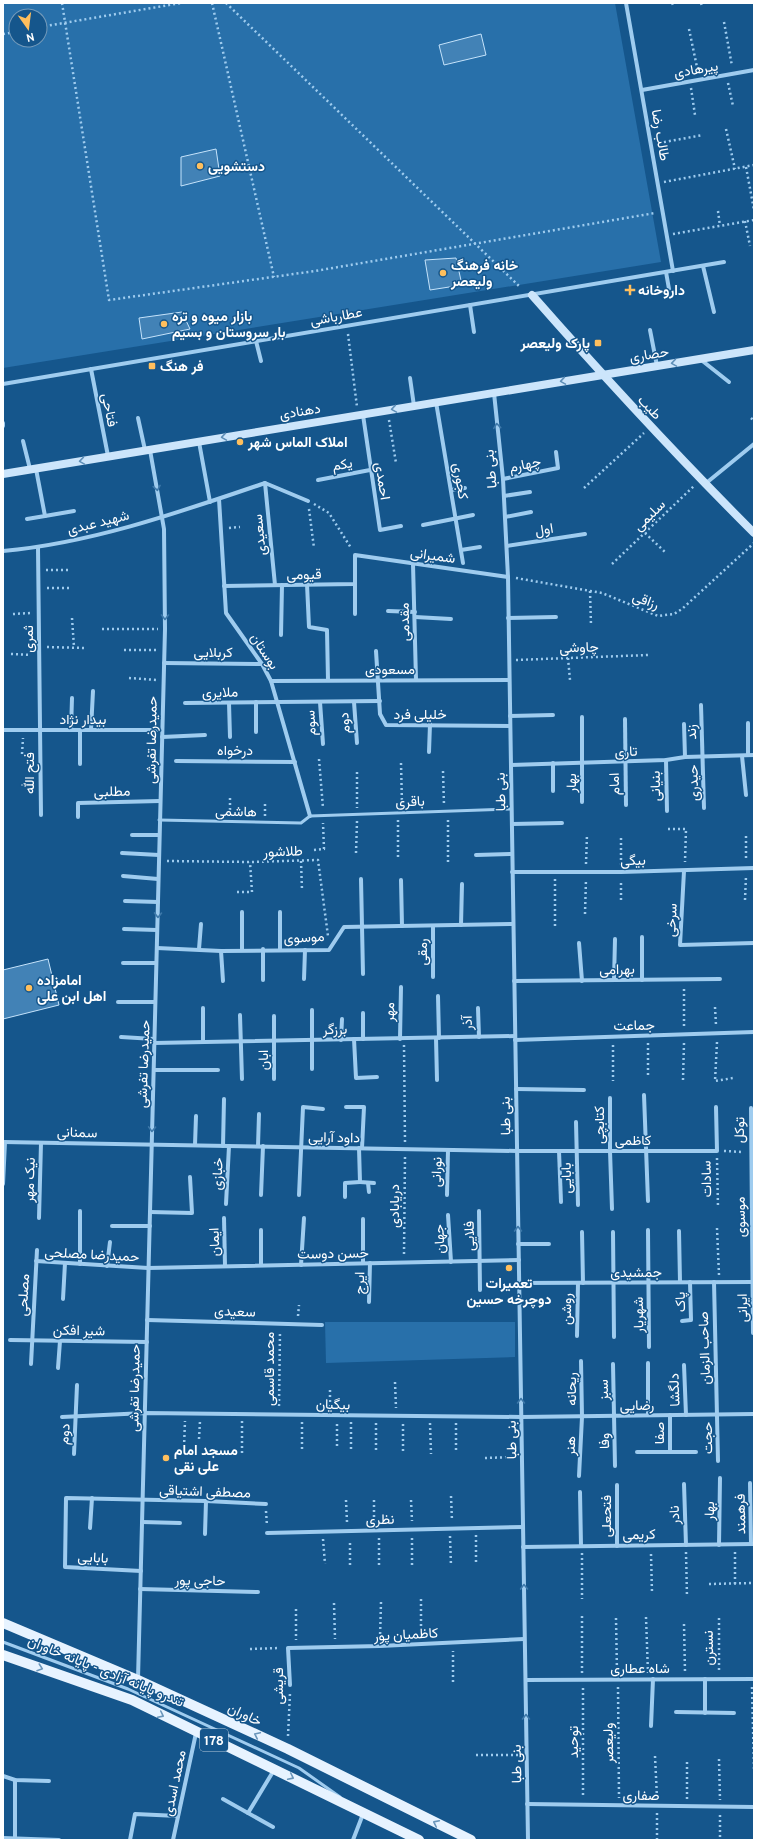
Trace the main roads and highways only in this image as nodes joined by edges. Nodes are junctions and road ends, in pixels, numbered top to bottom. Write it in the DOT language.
graph roads {
  1 [pos="530,295"];
  2 [pos="754,350"];
  3 [pos="602,375"];
  4 [pos="3,474"];
  5 [pos="754,533"];
  6 [pos="3,1624"];
  7 [pos="3,1655"];
  8 [pos="419,1840"];
  9 [pos="471,1840"];
  1 -- 3 [label="main road, طیب"];
  2 -- 3 [label="main road, حصاری, one-way"];
  3 -- 4 [label="main road, دهنادی, one-way"];
  3 -- 5 [label="main road, طیب"];
  9 -- 6 [label="main road, خاوران / 178, one-way"];
  7 -- 8 [label="main road, 178, one-way"];
}
